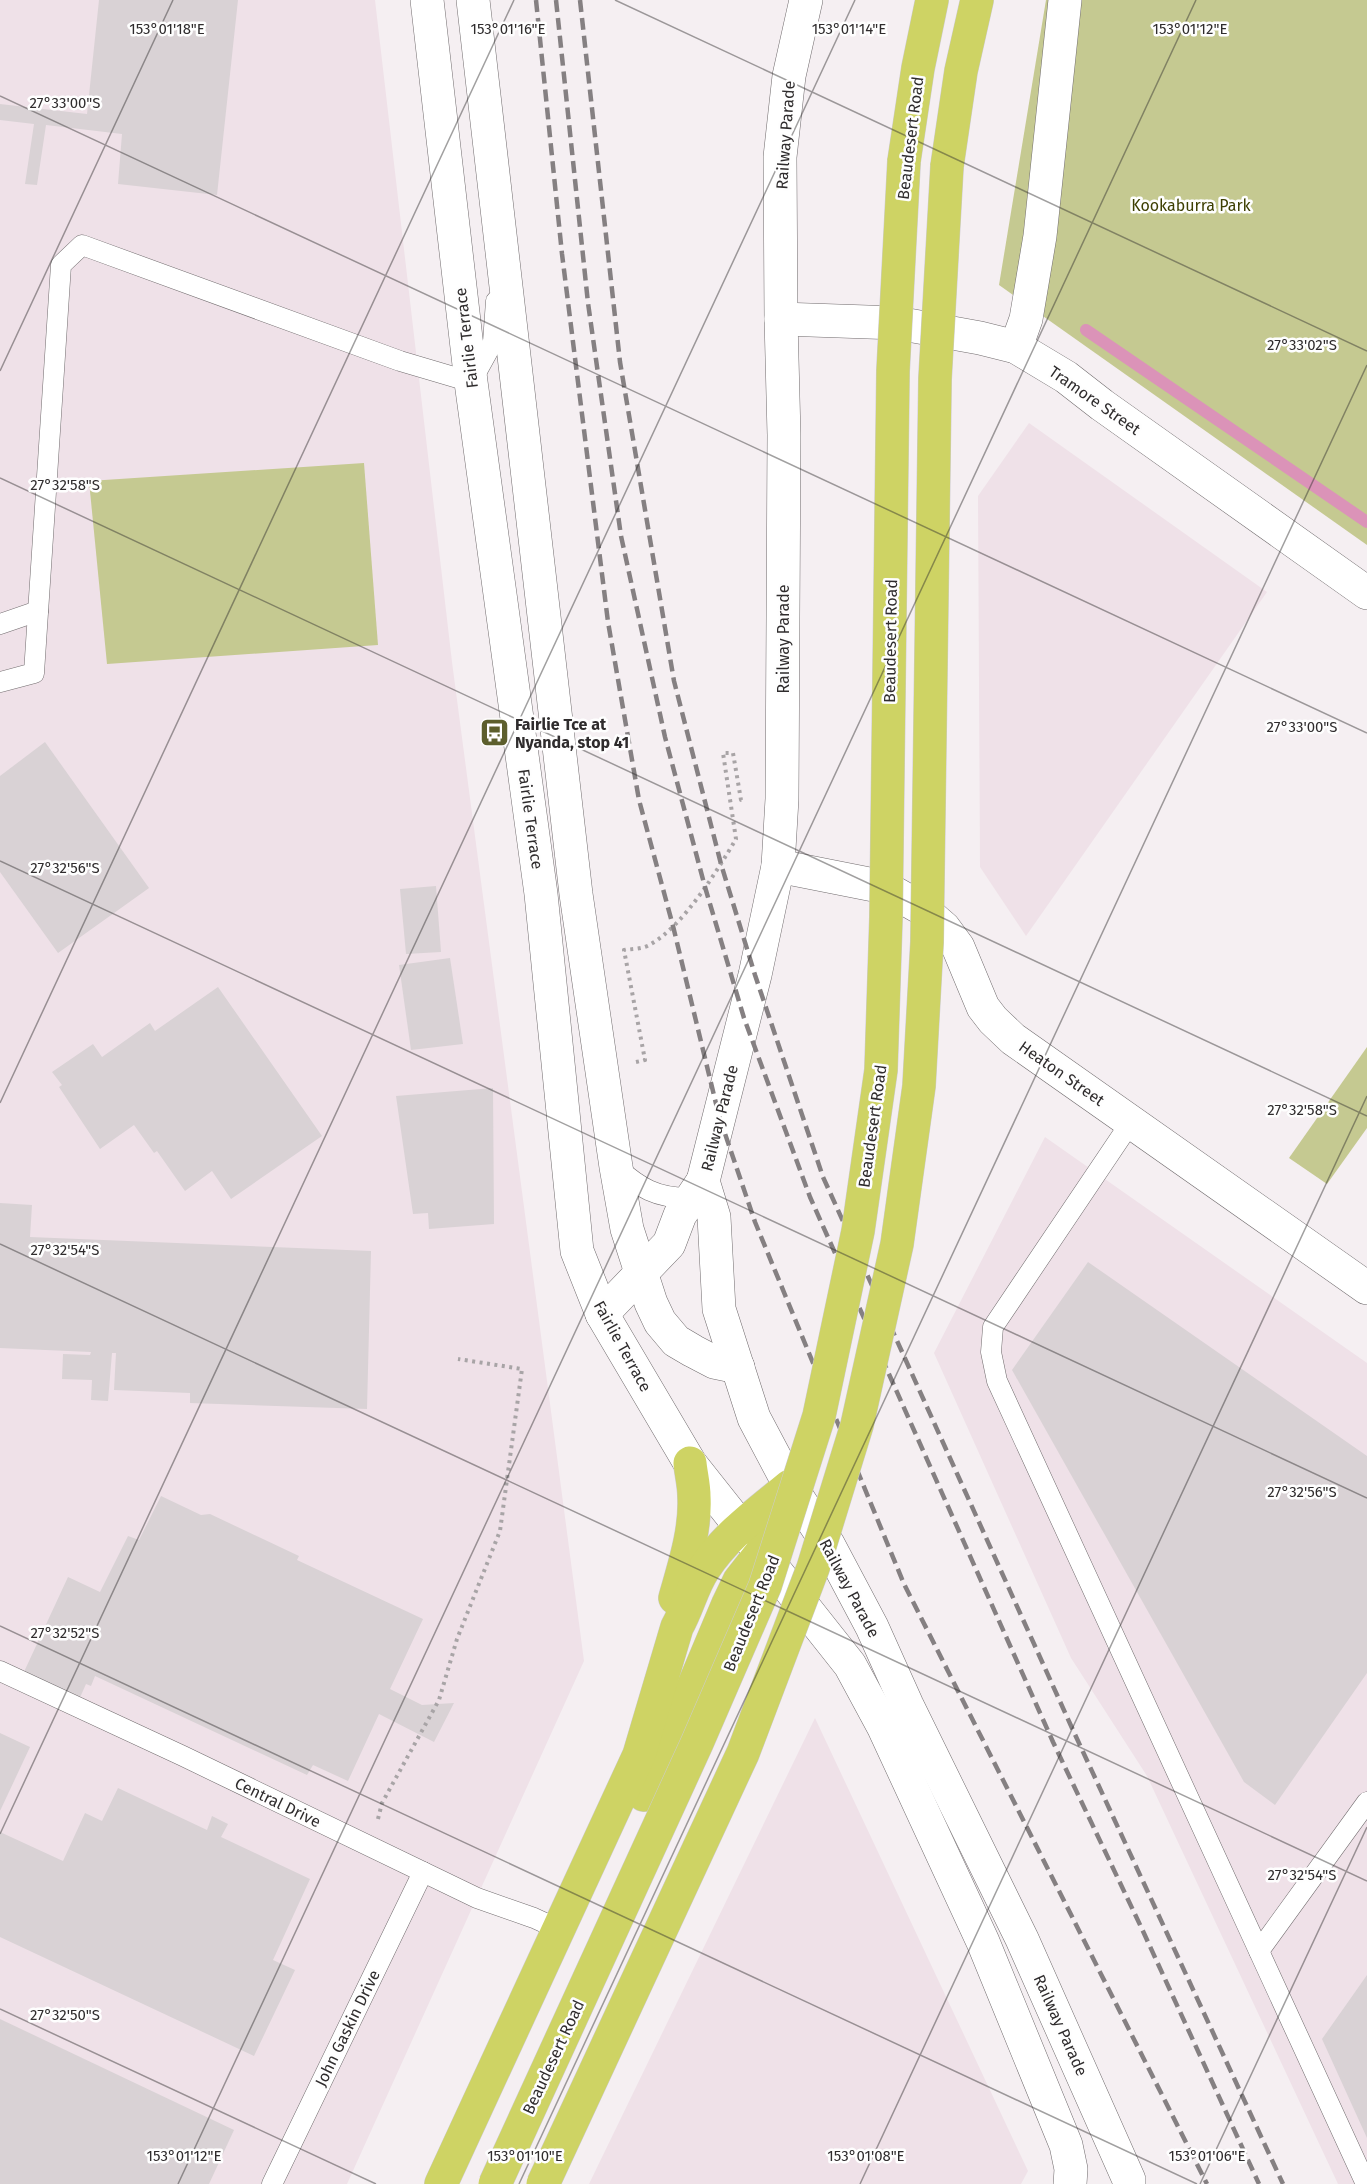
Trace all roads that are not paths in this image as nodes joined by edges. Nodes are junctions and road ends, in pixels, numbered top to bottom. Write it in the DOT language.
graph roads {
  1 [pos="428,0"];
  2 [pos="473,0"];
  3 [pos="806,0"];
  4 [pos="932,0"];
  5 [pos="977,0"];
  6 [pos="1065,0"];
  7 [pos="501,244"];
  8 [pos="781,319"];
  9 [pos="1016,347"];
  10 [pos="471,382"];
  11 [pos="1367,593"];
  12 [pos="38,611"];
  13 [pos="0,624"];
  14 [pos="0,682"];
  15 [pos="778,866"];
  16 [pos="1131,1122"];
  17 [pos="616,1167"];
  18 [pos="696,1189"];
  19 [pos="641,1275"];
  20 [pos="1367,1288"];
  21 [pos="602,1314"];
  22 [pos="738,1367"];
  23 [pos="690,1464"];
  24 [pos="790,1486"];
  25 [pos="740,1527"];
  26 [pos="761,1553"];
  27 [pos="677,1627"];
  28 [pos="0,1671"];
  29 [pos="1367,1802"];
  30 [pos="423,1872"];
  31 [pos="558,1929"];
  32 [pos="1259,1951"];
  33 [pos="272,2184"];
  34 [pos="441,2184"];
  35 [pos="495,2184"];
  36 [pos="543,2184"];
  37 [pos="1070,2184"];
  38 [pos="1129,2184"];
  39 [pos="1366,2184"];
  1 -- 10 [label="street, Fairlie Terrace"];
  2 -- 7 [label="street"];
  3 -- 8 [label="street, Railway Parade"];
  4 -- 35 [label="highway, Beaudesert Road, bridge"];
  5 -- 36 [label="highway, bridge"];
  6 -- 9 [label="street"];
  7 -- 10 [label="lane"];
  7 -- 17 [label="street"];
  8 -- 9 [label="street, Tramore Street"];
  8 -- 15 [label="street, Railway Parade"];
  9 -- 11 [label="street, Tramore Street"];
  10 -- 12 [label="lane"];
  10 -- 21 [label="street, Fairlie Terrace"];
  12 -- 13 [label="lane"];
  12 -- 14 [label="lane"];
  15 -- 16 [label="street, Heaton Street"];
  15 -- 18 [label="street, Railway Parade"];
  16 -- 20 [label="street, Heaton Street"];
  16 -- 32 [label="lane"];
  17 -- 18 [label="lane"];
  17 -- 19 [label="street"];
  18 -- 19 [label="street"];
  18 -- 22 [label="street, Railway Parade"];
  19 -- 21 [label="street"];
  19 -- 22 [label="street"];
  21 -- 23 [label="street, Fairlie Terrace"];
  22 -- 24 [label="street, Railway Parade"];
  23 -- 25 [label="street, Fairlie Terrace"];
  23 -- 27 [label="highway"];
  24 -- 25 [label="highway"];
  24 -- 26 [label="highway"];
  24 -- 38 [label="street, Railway Parade"];
  25 -- 26 [label="street, Fairlie Terrace"];
  25 -- 27 [label="highway"];
  26 -- 31 [label="highway"];
  26 -- 37 [label="street"];
  27 -- 31 [label="highway"];
  28 -- 30 [label="lane, Central Drive"];
  29 -- 32 [label="lane"];
  30 -- 31 [label="lane, Central Drive"];
  30 -- 33 [label="lane, John Gaskin Drive"];
  31 -- 34 [label="highway"];
  32 -- 39 [label="lane"];
}
